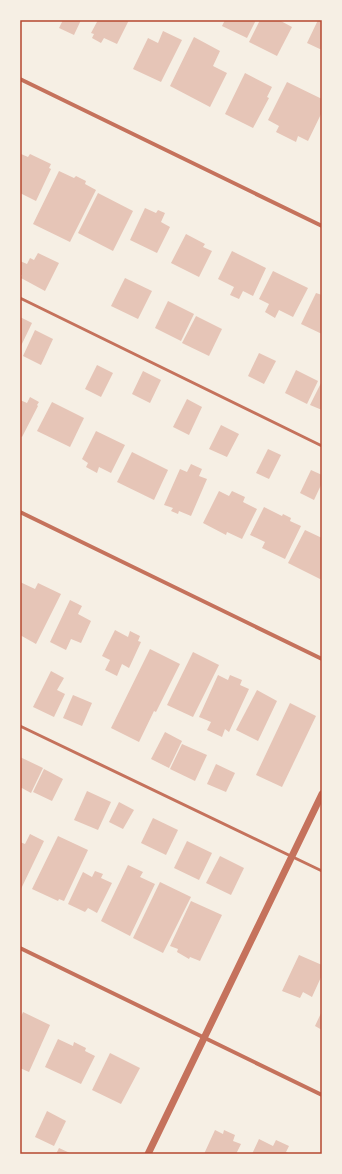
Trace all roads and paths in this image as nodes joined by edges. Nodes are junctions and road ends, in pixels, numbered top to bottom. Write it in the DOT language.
graph roads {
  1 [pos="20,79"];
  2 [pos="322,226"];
  3 [pos="20,298"];
  4 [pos="322,446"];
  5 [pos="20,512"];
  6 [pos="322,659"];
  7 [pos="20,726"];
  8 [pos="322,794"];
  9 [pos="292,856"];
  10 [pos="322,871"];
  11 [pos="20,948"];
  12 [pos="204,1038"];
  13 [pos="322,1095"];
  14 [pos="148,1154"];
  1 -- 2 [label="street"];
  3 -- 4 [label="lane"];
  5 -- 6 [label="street"];
  7 -- 9 [label="lane"];
  8 -- 9 [label="street"];
  9 -- 10 [label="lane"];
  9 -- 12 [label="street"];
  11 -- 12 [label="street"];
  12 -- 13 [label="street"];
  12 -- 14 [label="street"];
}
